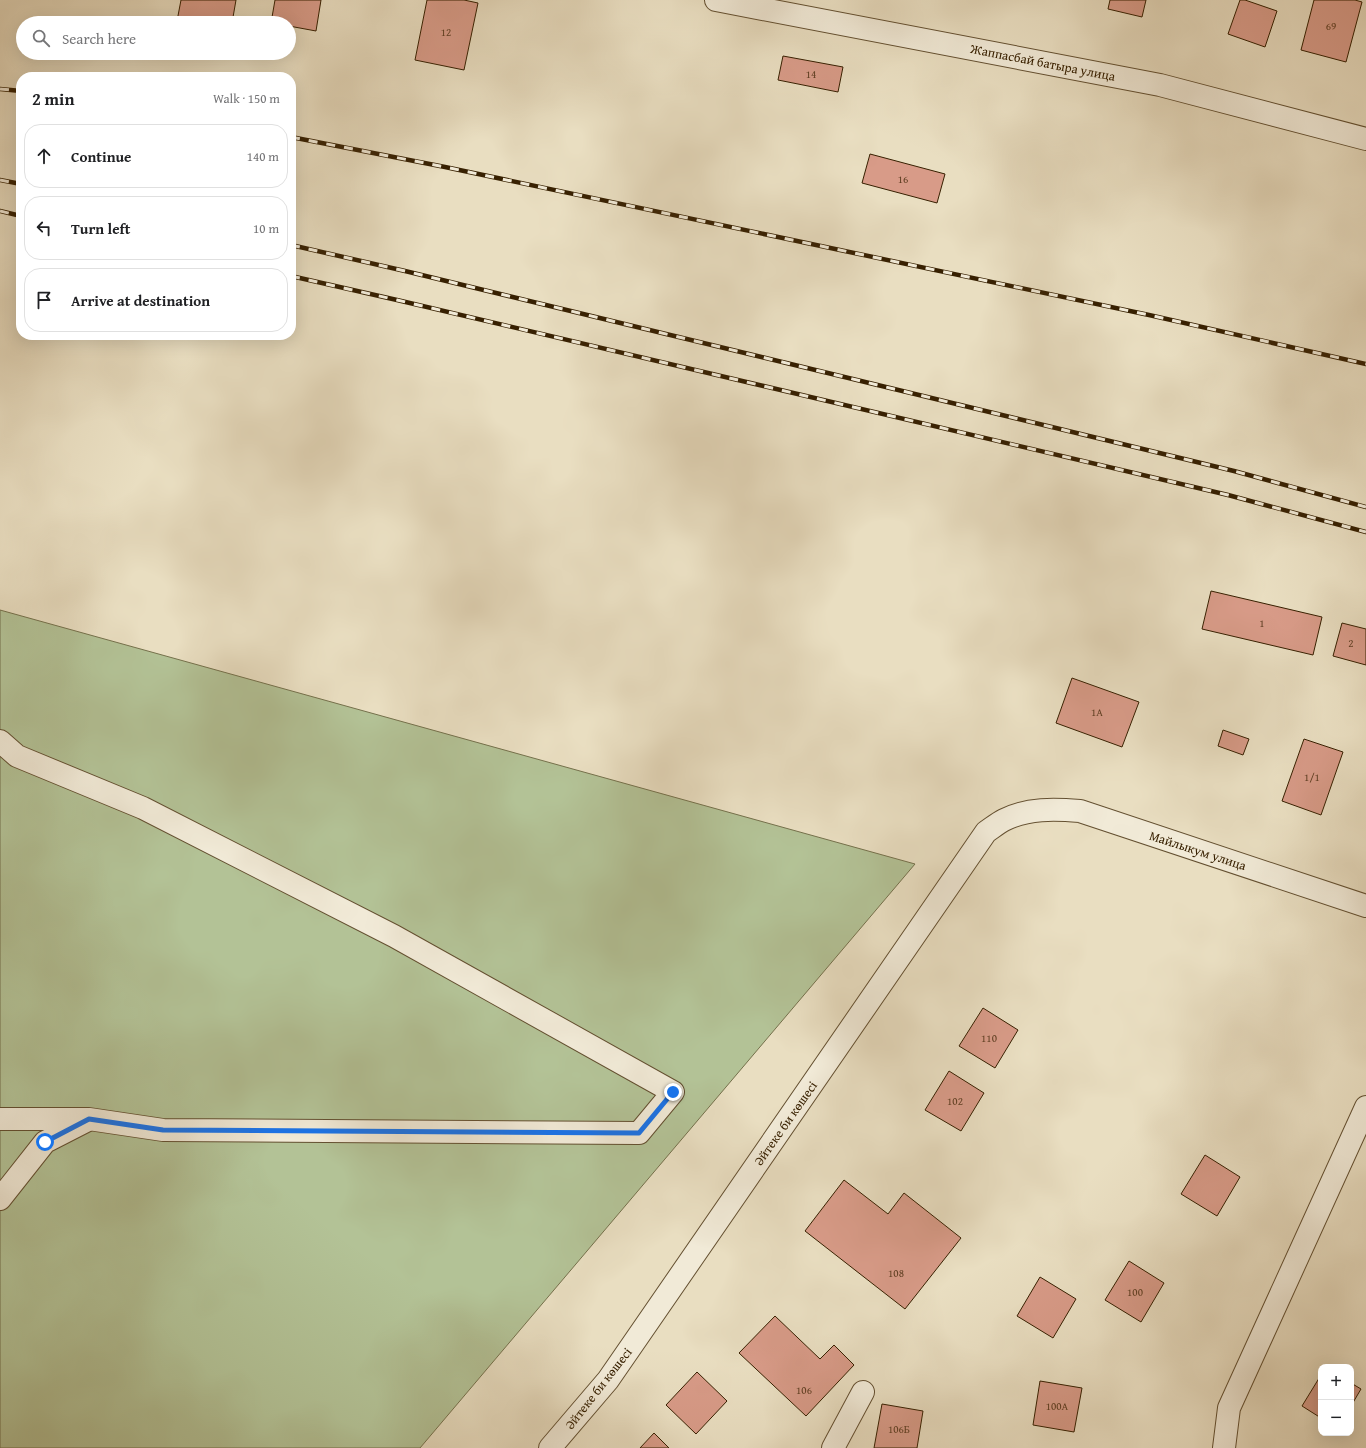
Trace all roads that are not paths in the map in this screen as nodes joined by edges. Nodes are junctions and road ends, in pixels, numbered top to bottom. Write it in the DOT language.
graph roads {
  1 [pos="716,0"];
  2 [pos="1366,139"];
  3 [pos="0,740"];
  4 [pos="1029,811"];
  5 [pos="1366,906"];
  6 [pos="1366,1107"];
  7 [pos="0,1119"];
  8 [pos="89,1119"];
  9 [pos="0,1199"];
  10 [pos="863,1392"];
  11 [pos="550,1448"];
  12 [pos="833,1448"];
  13 [pos="1224,1448"];
  1 -- 2 [label="street, Жаппасбай батыра улица"];
  3 -- 8 [label="street"];
  4 -- 5 [label="street, Майлыкум улица"];
  4 -- 11 [label="street, Әйтеке би көшесі"];
  6 -- 13 [label="street"];
  7 -- 8 [label="street"];
  8 -- 9 [label="street"];
  10 -- 12 [label="street"];
}
